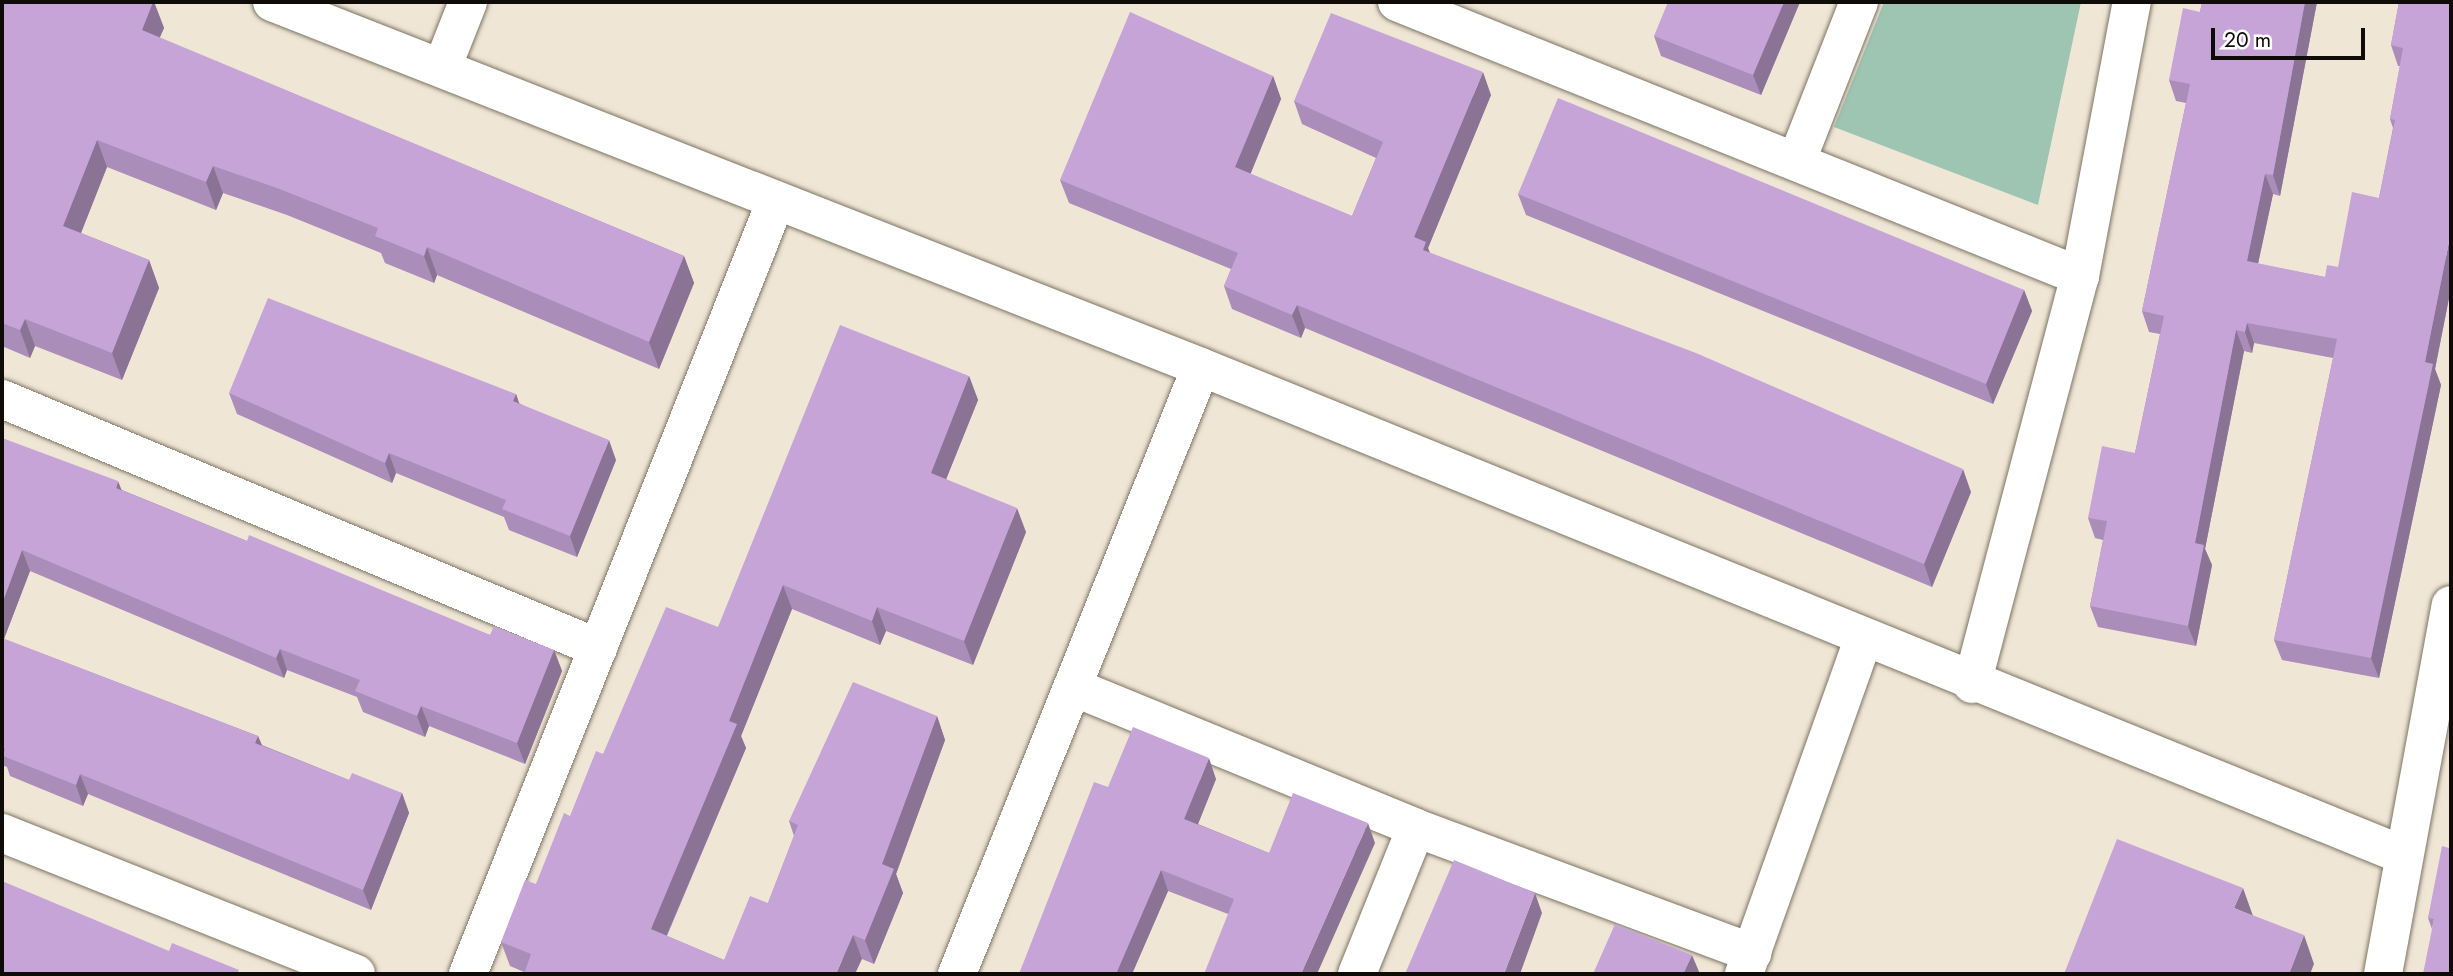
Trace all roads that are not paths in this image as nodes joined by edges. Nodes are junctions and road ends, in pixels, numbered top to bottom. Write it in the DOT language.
graph roads {
  1 [pos="272,2"];
  2 [pos="468,2"];
  3 [pos="1859,2"];
  4 [pos="2132,2"];
  5 [pos="1412,5"];
  6 [pos="442,68"];
  7 [pos="1797,160"];
  8 [pos="775,203"];
  9 [pos="2080,276"];
  10 [pos="1201,367"];
  11 [pos="2,399"];
  12 [pos="2451,605"];
  13 [pos="1863,640"];
  14 [pos="598,648"];
  15 [pos="1972,684"];
  16 [pos="1073,687"];
  17 [pos="1416,828"];
  18 [pos="2,833"];
  19 [pos="2403,855"];
  20 [pos="1748,964"];
  21 [pos="356,974"];
  22 [pos="468,974"];
  23 [pos="957,974"];
  24 [pos="1357,974"];
  25 [pos="2383,974"];
  1 -- 6 [label="street"];
  2 -- 6 [label="street"];
  3 -- 7 [label="street"];
  4 -- 9 [label="street"];
  5 -- 7 [label="street"];
  6 -- 8 [label="street"];
  7 -- 9 [label="street"];
  8 -- 10 [label="street"];
  8 -- 14 [label="street"];
  9 -- 15 [label="street"];
  10 -- 13 [label="street"];
  10 -- 16 [label="street"];
  11 -- 14 [label="street"];
  12 -- 19 [label="street"];
  13 -- 15 [label="street"];
  13 -- 20 [label="street"];
  14 -- 22 [label="street"];
  15 -- 19 [label="street"];
  16 -- 17 [label="street"];
  16 -- 23 [label="street"];
  17 -- 20 [label="street"];
  17 -- 24 [label="street"];
  18 -- 21 [label="street"];
  19 -- 25 [label="street"];
}
